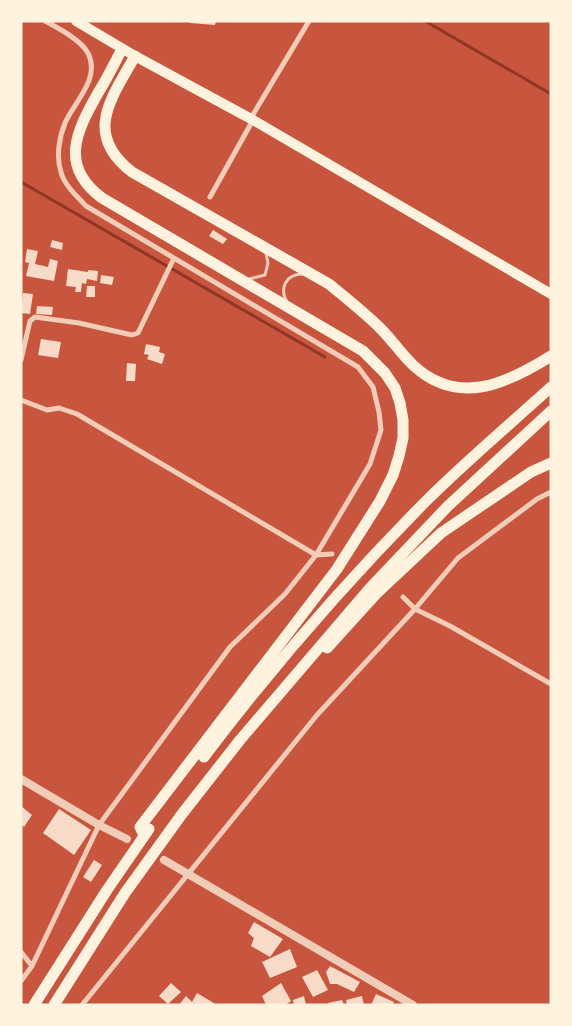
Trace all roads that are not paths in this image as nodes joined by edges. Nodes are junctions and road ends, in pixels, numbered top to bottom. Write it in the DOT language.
graph roads {
  1 [pos="45,21"];
  2 [pos="76,21"];
  3 [pos="309,21"];
  4 [pos="122,49"];
  5 [pos="135,56"];
  6 [pos="252,120"];
  7 [pos="210,197"];
  8 [pos="264,248"];
  9 [pos="174,258"];
  10 [pos="312,274"];
  11 [pos="241,280"];
  12 [pos="551,294"];
  13 [pos="291,309"];
  14 [pos="551,356"];
  15 [pos="21,360"];
  16 [pos="551,387"];
  17 [pos="21,400"];
  18 [pos="551,411"];
  19 [pos="551,463"];
  20 [pos="551,492"];
  21 [pos="332,554"];
  22 [pos="316,555"];
  23 [pos="403,597"];
  24 [pos="415,608"];
  25 [pos="551,684"];
  26 [pos="240,740"];
  27 [pos="21,779"];
  28 [pos="99,825"];
  29 [pos="144,835"];
  30 [pos="127,839"];
  31 [pos="164,860"];
  32 [pos="189,874"];
  33 [pos="21,952"];
  34 [pos="32,966"];
  35 [pos="21,981"];
  36 [pos="34,1005"];
  37 [pos="54,1005"];
  38 [pos="82,1005"];
  39 [pos="413,1005"];
  1 -- 9 [label="street"];
  2 -- 4 [label="main road"];
  3 -- 6 [label="street"];
  4 -- 5 [label="main road"];
  4 -- 11 [label="highway"];
  5 -- 6 [label="main road"];
  5 -- 8 [label="highway"];
  6 -- 7 [label="street"];
  6 -- 12 [label="main road"];
  8 -- 10 [label="highway"];
  8 -- 11 [label="lane"];
  9 -- 15 [label="street"];
  9 -- 22 [label="street"];
  10 -- 13 [label="lane"];
  10 -- 14 [label="highway"];
  11 -- 13 [label="highway"];
  13 -- 29 [label="highway"];
  16 -- 29 [label="highway"];
  17 -- 22 [label="street"];
  18 -- 26 [label="highway"];
  19 -- 26 [label="highway"];
  20 -- 24 [label="street"];
  21 -- 22 [label="street"];
  22 -- 28 [label="street"];
  23 -- 24 [label="street"];
  24 -- 25 [label="street"];
  24 -- 32 [label="street"];
  26 -- 37 [label="highway"];
  27 -- 28 [label="street"];
  28 -- 30 [label="street"];
  28 -- 34 [label="street"];
  29 -- 36 [label="highway"];
  31 -- 32 [label="street"];
  32 -- 38 [label="street"];
  32 -- 39 [label="street"];
  33 -- 34 [label="street"];
  34 -- 35 [label="street"];
}
